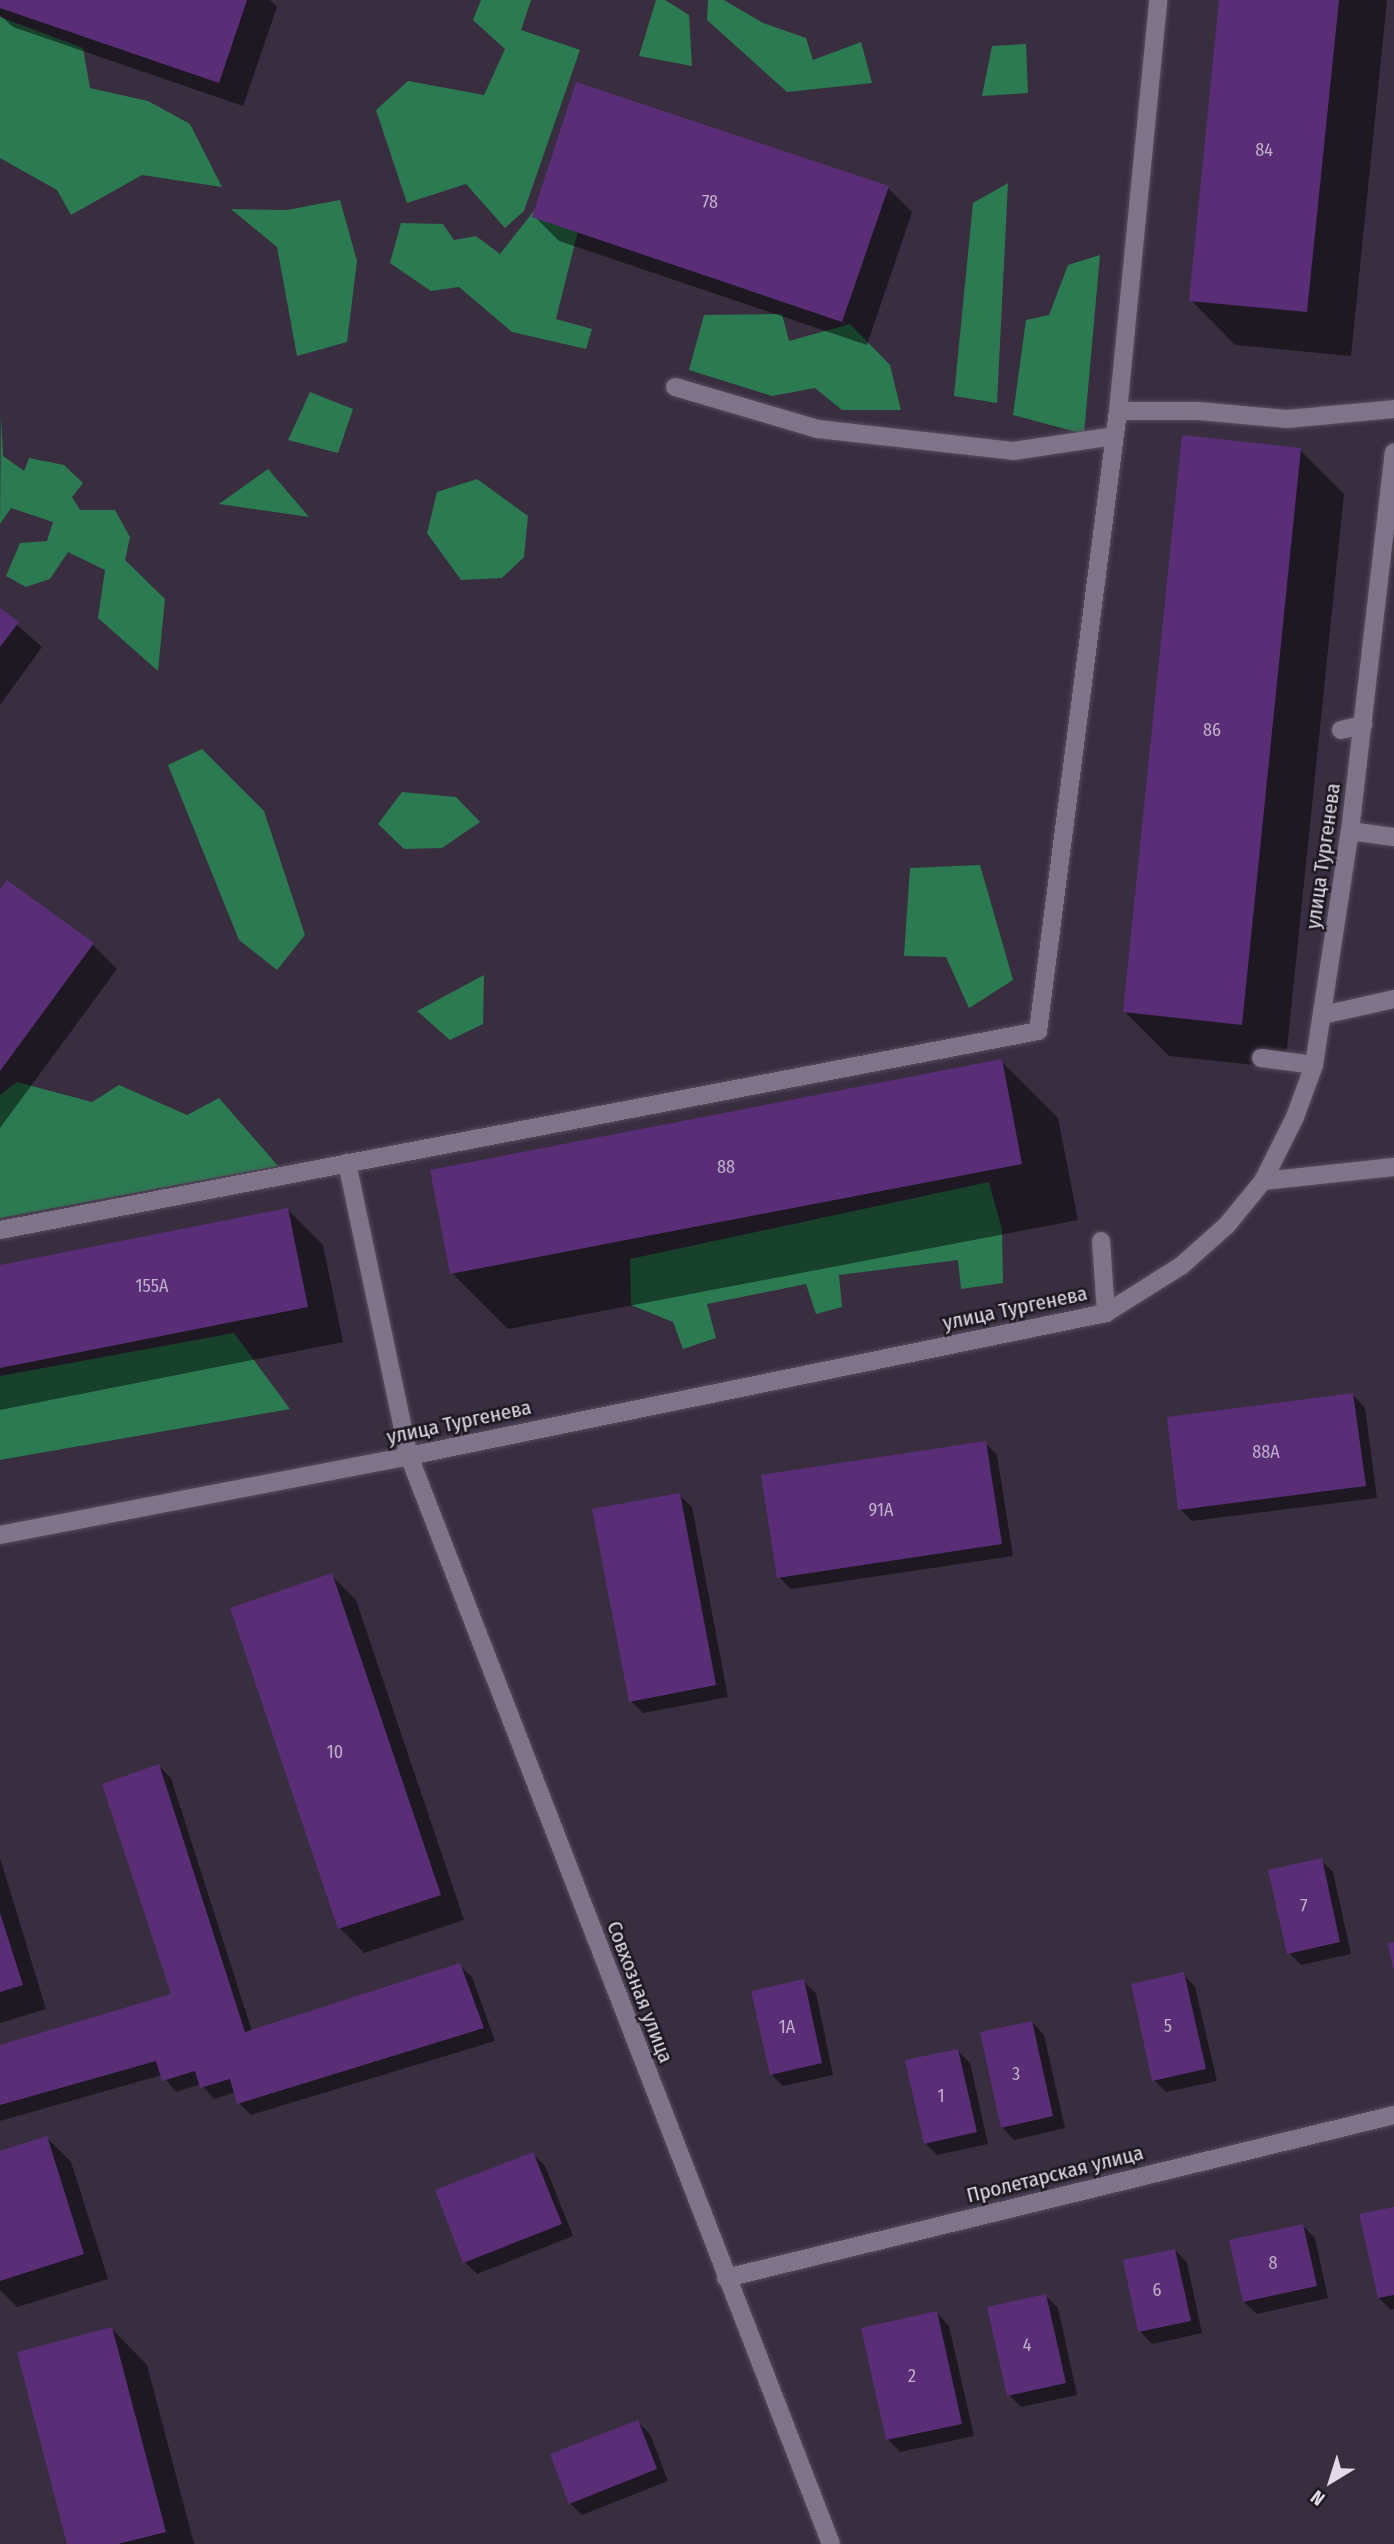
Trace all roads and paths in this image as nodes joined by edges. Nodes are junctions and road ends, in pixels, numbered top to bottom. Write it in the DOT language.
graph roads {
  1 [pos="1158,0"];
  2 [pos="675,387"];
  3 [pos="1394,409"];
  4 [pos="1118,411"];
  5 [pos="1114,436"];
  6 [pos="1394,453"];
  7 [pos="1363,725"];
  8 [pos="1341,730"];
  9 [pos="1350,831"];
  10 [pos="1394,837"];
  11 [pos="1394,999"];
  12 [pos="1323,1015"];
  13 [pos="1261,1058"];
  14 [pos="1314,1065"];
  15 [pos="347,1163"];
  16 [pos="1394,1167"];
  17 [pos="1263,1181"];
  18 [pos="0,1230"];
  19 [pos="1101,1241"];
  20 [pos="1105,1313"];
  21 [pos="409,1456"];
  22 [pos="0,1535"];
  23 [pos="1394,2115"];
  24 [pos="726,2278"];
  25 [pos="831,2544"];
  1 -- 4 [label="street"];
  2 -- 5 [label="street"];
  3 -- 4 [label="street"];
  4 -- 5 [label="street"];
  5 -- 15 [label="street"];
  6 -- 7 [label="street, улица Тургенева"];
  7 -- 8 [label="street"];
  7 -- 9 [label="street, улица Тургенева"];
  9 -- 10 [label="street"];
  9 -- 12 [label="street, улица Тургенева"];
  11 -- 12 [label="street"];
  12 -- 14 [label="street, улица Тургенева"];
  13 -- 14 [label="street"];
  14 -- 17 [label="street, улица Тургенева"];
  15 -- 18 [label="street"];
  15 -- 21 [label="street, Совхозная улица"];
  16 -- 17 [label="street"];
  17 -- 20 [label="street, улица Тургенева"];
  19 -- 20 [label="street"];
  20 -- 21 [label="street, улица Тургенева"];
  21 -- 22 [label="street, улица Тургенева"];
  21 -- 24 [label="street, Совхозная улица"];
  23 -- 24 [label="street, Пролетарская улица"];
  24 -- 25 [label="street, Совхозная улица"];
}
